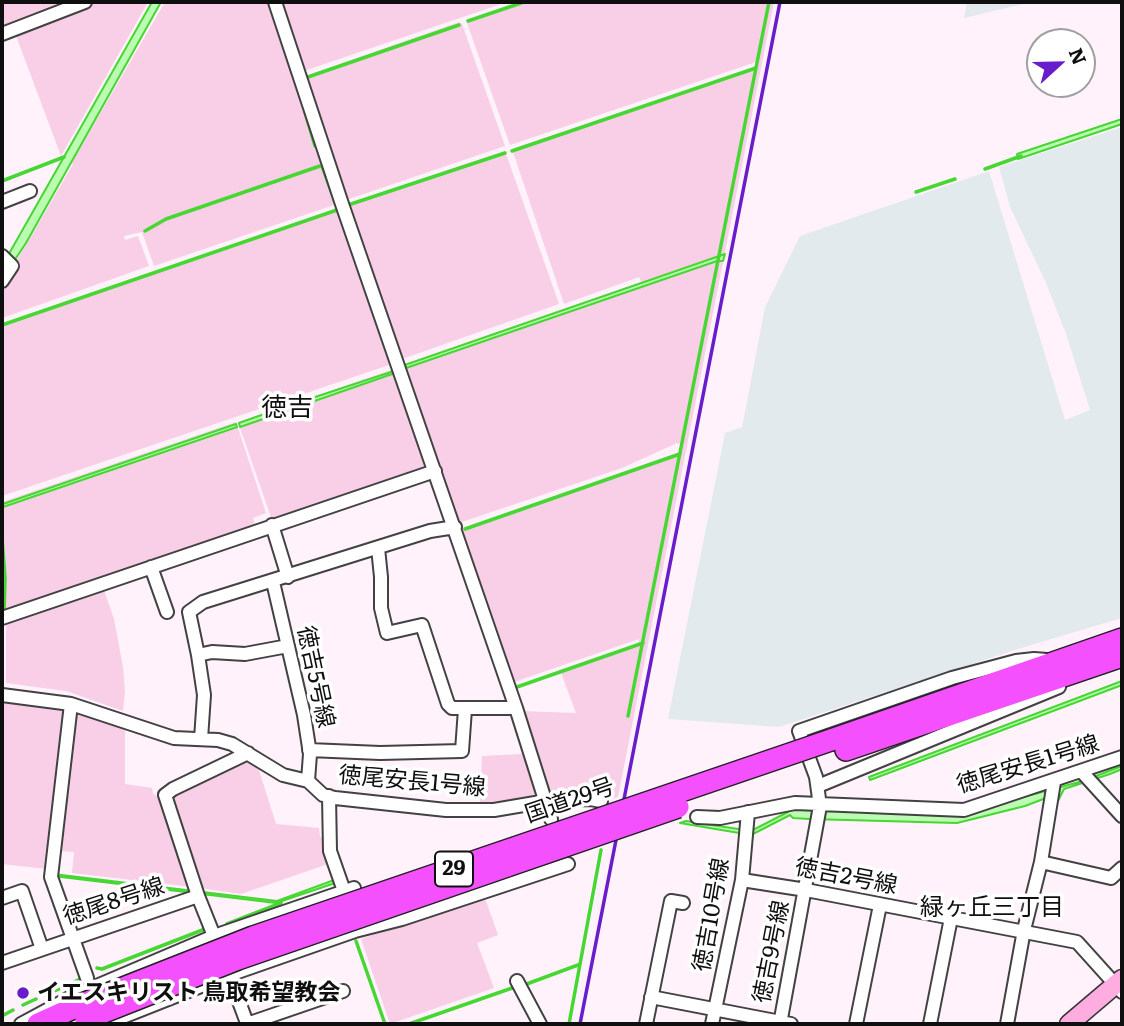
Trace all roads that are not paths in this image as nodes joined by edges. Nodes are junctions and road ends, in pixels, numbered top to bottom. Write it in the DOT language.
graph roads {
  1 [pos="85,2"];
  2 [pos="275,2"];
  3 [pos="2,34"];
  4 [pos="30,191"];
  5 [pos="2,202"];
  6 [pos="2,256"];
  7 [pos="2,281"];
  8 [pos="435,471"];
  9 [pos="272,525"];
  10 [pos="454,527"];
  11 [pos="378,548"];
  12 [pos="152,567"];
  13 [pos="288,576"];
  14 [pos="273,582"];
  15 [pos="167,612"];
  16 [pos="2,618"];
  17 [pos="1122,639"];
  18 [pos="288,646"];
  19 [pos="198,655"];
  20 [pos="1122,656"];
  21 [pos="1056,662"];
  22 [pos="1099,664"];
  23 [pos="2,695"];
  24 [pos="71,704"];
  25 [pos="516,708"];
  26 [pos="465,709"];
  27 [pos="201,739"];
  28 [pos="833,746"];
  29 [pos="309,750"];
  30 [pos="248,753"];
  31 [pos="1122,757"];
  32 [pos="1082,772"];
  33 [pos="308,781"];
  34 [pos="1054,782"];
  35 [pos="818,786"];
  36 [pos="329,796"];
  37 [pos="547,801"];
  38 [pos="601,801"];
  39 [pos="748,812"];
  40 [pos="819,812"];
  41 [pos="1122,816"];
  42 [pos="696,817"];
  43 [pos="551,819"];
  44 [pos="1041,862"];
  45 [pos="568,864"];
  46 [pos="1122,868"];
  47 [pos="742,880"];
  48 [pos="806,890"];
  49 [pos="198,896"];
  50 [pos="2,898"];
  51 [pos="683,904"];
  52 [pos="880,905"];
  53 [pos="951,918"];
  54 [pos="1024,930"];
  55 [pos="214,936"];
  56 [pos="73,938"];
  57 [pos="42,949"];
  58 [pos="2,963"];
  59 [pos="229,975"];
  60 [pos="87,978"];
  61 [pos="517,981"];
  62 [pos="1120,985"];
  63 [pos="343,992"];
  64 [pos="651,998"];
  65 [pos="715,1010"];
  66 [pos="87,1018"];
  67 [pos="21,1024"];
  68 [pos="38,1024"];
  69 [pos="247,1024"];
  70 [pos="540,1024"];
  71 [pos="646,1024"];
  72 [pos="712,1024"];
  73 [pos="784,1024"];
  74 [pos="856,1024"];
  75 [pos="930,1024"];
  76 [pos="1007,1024"];
  77 [pos="1069,1024"];
  1 -- 3 [label="street"];
  2 -- 8 [label="street"];
  4 -- 5 [label="street"];
  6 -- 7 [label="street"];
  8 -- 9 [label="street"];
  8 -- 10 [label="street"];
  9 -- 12 [label="street"];
  9 -- 13 [label="street"];
  10 -- 11 [label="street"];
  10 -- 25 [label="street"];
  11 -- 13 [label="street"];
  11 -- 26 [label="street"];
  12 -- 15 [label="street"];
  12 -- 16 [label="street"];
  13 -- 14 [label="street"];
  14 -- 18 [label="street, 徳吉5号線"];
  14 -- 19 [label="street"];
  17 -- 21 [label="highway, 国道29号 / 29"];
  18 -- 19 [label="street"];
  18 -- 29 [label="street, 徳吉5号線"];
  19 -- 27 [label="street"];
  20 -- 22 [label="highway, 国道29号 / 29"];
  21 -- 28 [label="highway, 国道29号 / 29"];
  21 -- 35 [label="street, 徳吉9号線"];
  22 -- 28 [label="highway, 国道29号 / 29"];
  22 -- 35 [label="street"];
  23 -- 24 [label="street, 徳尾安長1号線"];
  24 -- 27 [label="street, 徳尾安長1号線"];
  24 -- 56 [label="street"];
  25 -- 26 [label="street"];
  25 -- 37 [label="street"];
  26 -- 29 [label="street"];
  27 -- 30 [label="street, 徳尾安長1号線"];
  28 -- 66 [label="highway, 国道29号 / 29, bridge"];
  29 -- 33 [label="street, 徳吉5号線"];
  30 -- 33 [label="street, 徳尾安長1号線"];
  30 -- 49 [label="street"];
  31 -- 32 [label="street, 徳尾安長1号線"];
  32 -- 34 [label="street, 徳尾安長1号線"];
  32 -- 41 [label="street"];
  33 -- 36 [label="street, 徳尾安長1号線"];
  34 -- 40 [label="street, 徳尾安長1号線"];
  34 -- 44 [label="street"];
  35 -- 40 [label="street, 徳吉9号線"];
  36 -- 37 [label="street, 徳尾安長1号線"];
  36 -- 55 [label="street"];
  37 -- 38 [label="street, 徳尾安長1号線"];
  37 -- 43 [label="street"];
  39 -- 40 [label="street, 徳尾安長1号線"];
  39 -- 42 [label="street, 徳尾安長1号線"];
  39 -- 47 [label="street, 徳吉10号線"];
  40 -- 48 [label="street, 徳吉9号線"];
  44 -- 46 [label="street"];
  44 -- 54 [label="street"];
  45 -- 59 [label="street"];
  47 -- 48 [label="street, 徳吉2号線"];
  47 -- 65 [label="street, 徳吉10号線"];
  48 -- 52 [label="street, 徳吉2号線"];
  48 -- 73 [label="street, 徳吉9号線"];
  49 -- 55 [label="street, 徳尾8号線"];
  49 -- 56 [label="street, 徳尾8号線"];
  50 -- 57 [label="street"];
  51 -- 64 [label="street"];
  52 -- 53 [label="street, 徳吉2号線"];
  52 -- 74 [label="street"];
  53 -- 54 [label="street, 徳吉2号線"];
  53 -- 75 [label="street"];
  54 -- 62 [label="street, 徳吉2号線"];
  54 -- 76 [label="street"];
  55 -- 67 [label="street"];
  56 -- 57 [label="street, 徳尾8号線"];
  56 -- 60 [label="street"];
  57 -- 58 [label="street, 徳尾8号線"];
  59 -- 66 [label="street"];
  59 -- 69 [label="street"];
  61 -- 70 [label="street"];
  62 -- 77 [label="street"];
  63 -- 69 [label="street"];
  64 -- 65 [label="street"];
  64 -- 71 [label="street"];
  65 -- 72 [label="street, 徳吉10号線"];
  65 -- 73 [label="street"];
  66 -- 68 [label="highway, 国道29号 / 29"];
}
